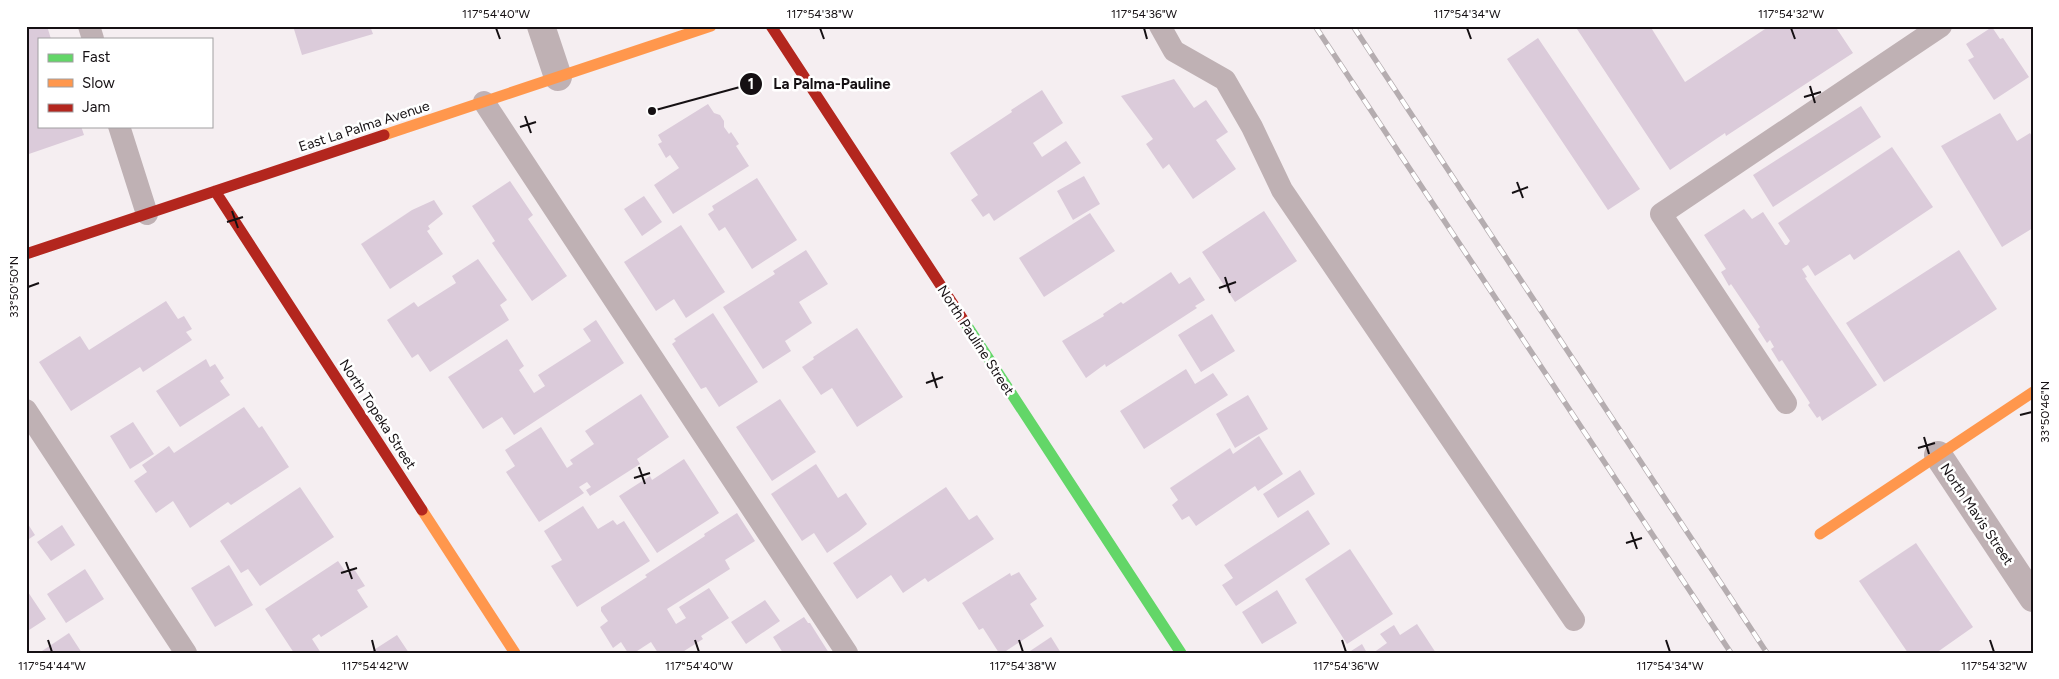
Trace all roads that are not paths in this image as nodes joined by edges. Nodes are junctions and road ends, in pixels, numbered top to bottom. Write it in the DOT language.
graph roads {
  1 [pos="541,26"];
  2 [pos="711,26"];
  3 [pos="771,26"];
  4 [pos="1160,26"];
  5 [pos="1941,26"];
  6 [pos="558,77"];
  7 [pos="484,102"];
  8 [pos="120,128"];
  9 [pos="215,191"];
  10 [pos="148,214"];
  11 [pos="26,254"];
  12 [pos="2033,392"];
  13 [pos="1786,403"];
  14 [pos="26,410"];
  15 [pos="1938,455"];
  16 [pos="1820,534"];
  17 [pos="2033,598"];
  18 [pos="1574,620"];
  19 [pos="186,653"];
  20 [pos="516,653"];
  21 [pos="847,653"];
  22 [pos="1181,653"];
  1 -- 6 [label="street"];
  2 -- 6 [label="street, East La Palma Avenue"];
  3 -- 22 [label="street, North Pauline Street"];
  4 -- 18 [label="lane"];
  5 -- 13 [label="lane"];
  6 -- 7 [label="street, East La Palma Avenue"];
  7 -- 9 [label="street, East La Palma Avenue"];
  7 -- 21 [label="lane"];
  8 -- 10 [label="lane"];
  9 -- 10 [label="street, East La Palma Avenue"];
  9 -- 20 [label="street, North Topeka Street"];
  10 -- 11 [label="street, East La Palma Avenue"];
  12 -- 15 [label="street"];
  14 -- 19 [label="lane"];
  15 -- 16 [label="street"];
  15 -- 17 [label="street, North Mavis Street"];
}
